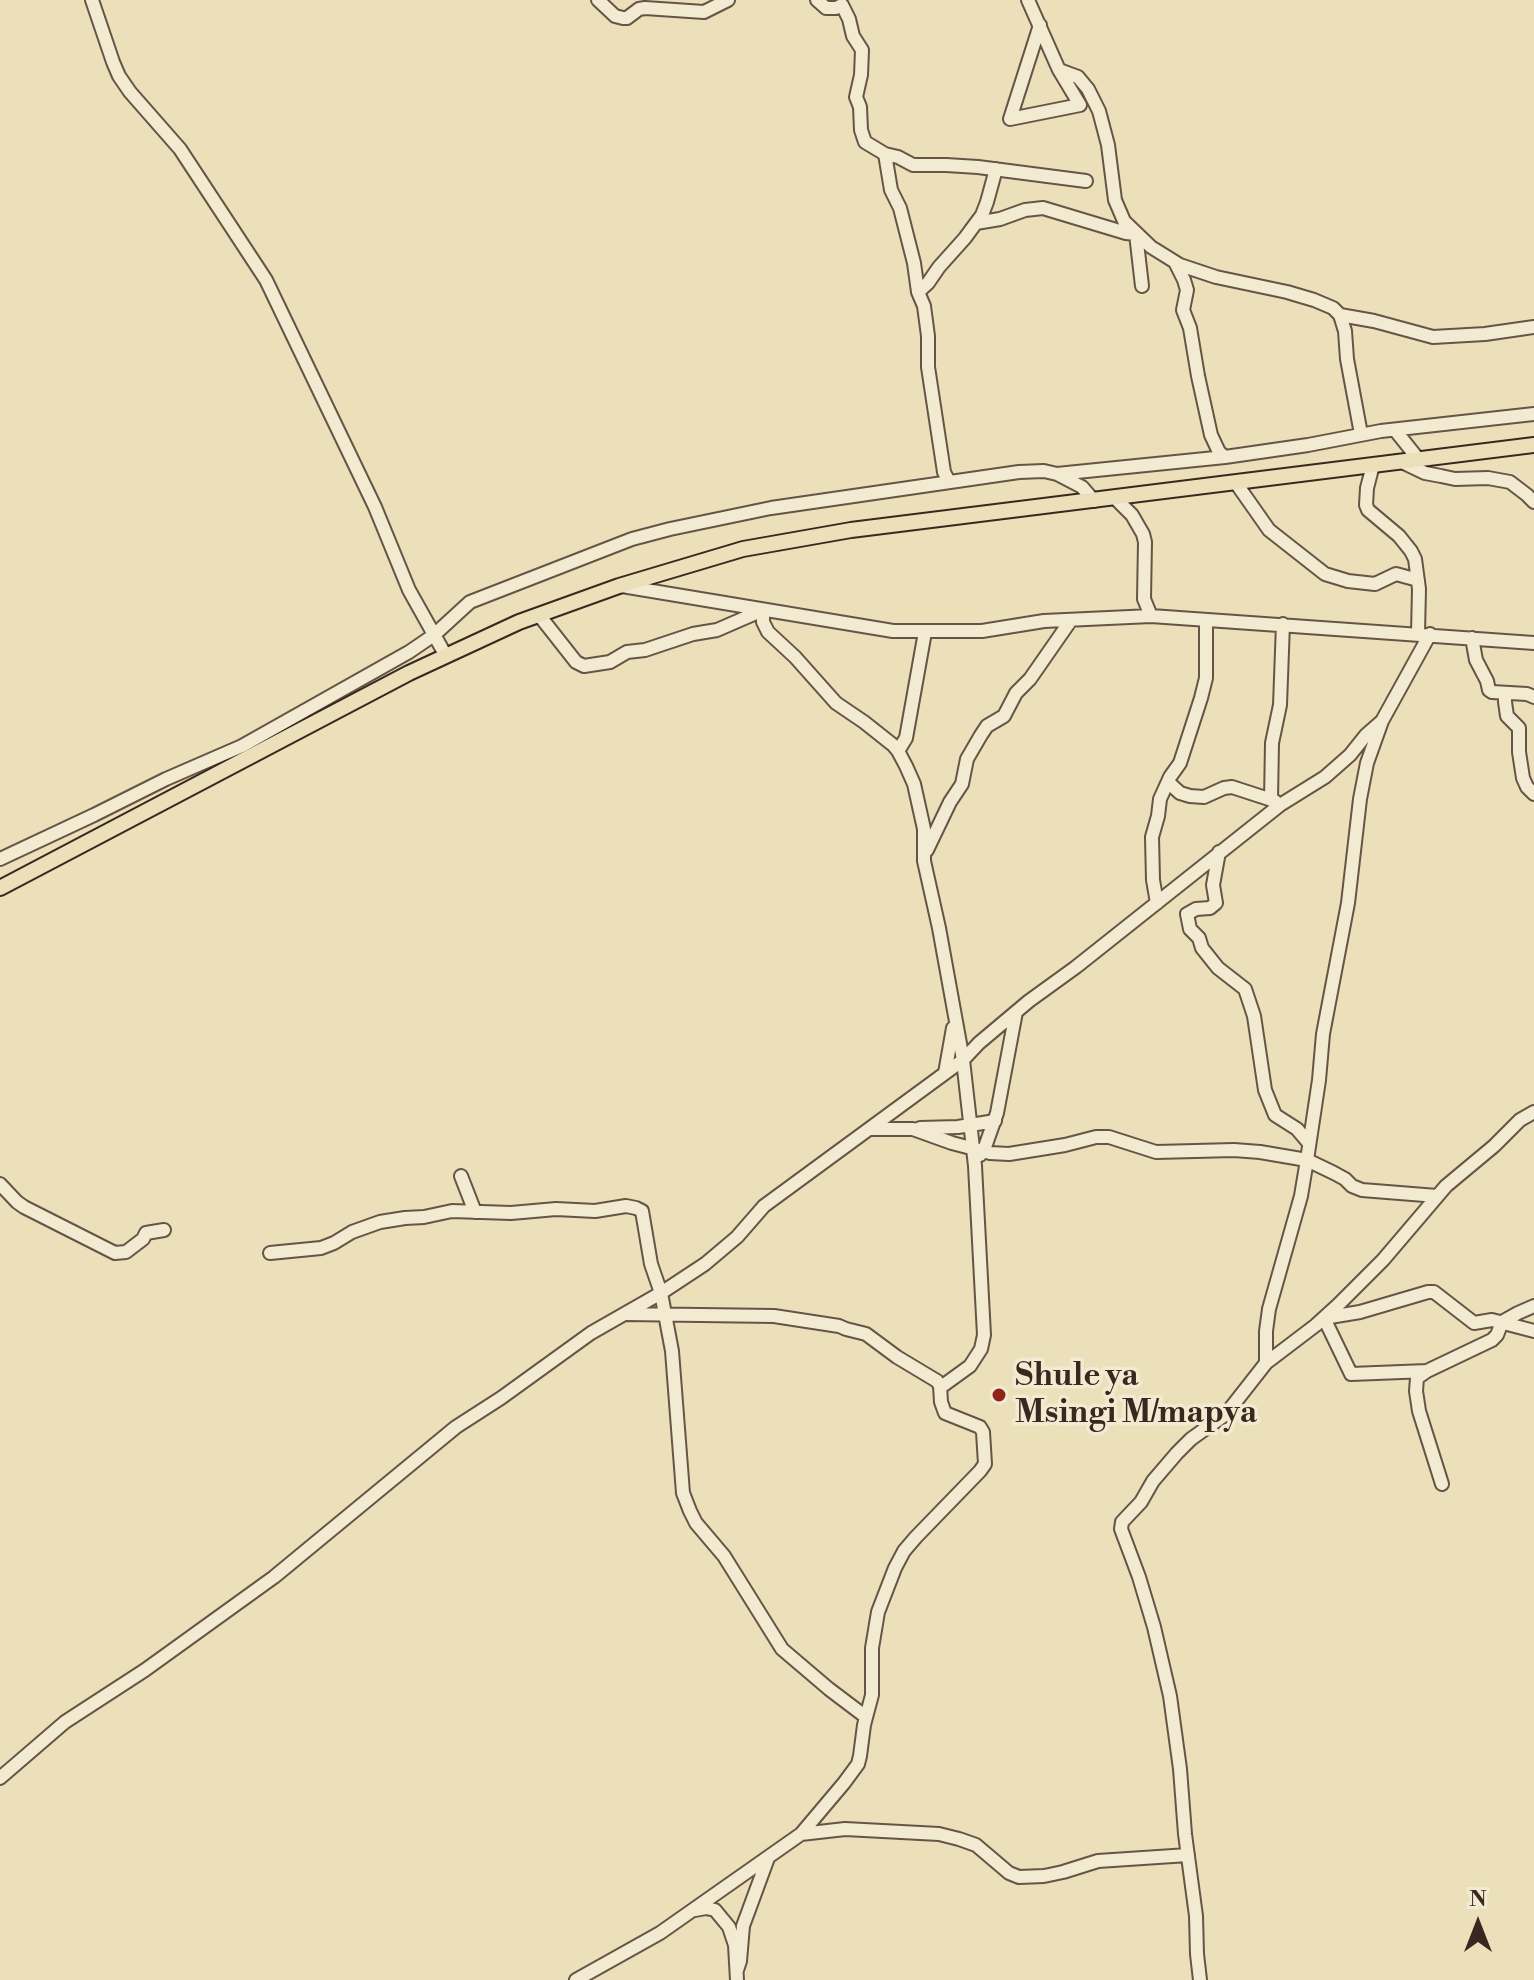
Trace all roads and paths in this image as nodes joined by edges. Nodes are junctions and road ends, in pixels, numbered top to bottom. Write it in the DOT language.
graph roads {
  1 [pos="92,0"];
  2 [pos="598,0"];
  3 [pos="728,0"];
  4 [pos="817,0"];
  5 [pos="1028,0"];
  6 [pos="1040,25"];
  7 [pos="1059,70"];
  8 [pos="885,154"];
  9 [pos="996,169"];
  10 [pos="1086,181"];
  11 [pos="976,223"];
  12 [pos="1136,234"];
  13 [pos="1175,262"];
  14 [pos="1142,286"];
  15 [pos="918,292"];
  16 [pos="1340,315"];
  17 [pos="1534,327"];
  18 [pos="1534,414"];
  19 [pos="1395,430"];
  20 [pos="1361,434"];
  21 [pos="1534,445"];
  22 [pos="1225,457"];
  23 [pos="1419,460"];
  24 [pos="1402,462"];
  25 [pos="1373,465"];
  26 [pos="1057,474"];
  27 [pos="949,482"];
  28 [pos="1236,483"];
  29 [pos="1115,498"];
  30 [pos="1094,501"];
  31 [pos="1534,502"];
  32 [pos="1418,580"];
  33 [pos="619,586"];
  34 [pos="763,610"];
  35 [pos="539,615"];
  36 [pos="1151,616"];
  37 [pos="1071,620"];
  38 [pos="1206,620"];
  39 [pos="1283,624"];
  40 [pos="925,632"];
  41 [pos="1424,634"];
  42 [pos="434,635"];
  43 [pos="1472,638"];
  44 [pos="1534,643"];
  45 [pos="446,656"];
  46 [pos="1505,693"];
  47 [pos="1534,697"];
  48 [pos="1382,721"];
  49 [pos="898,751"];
  50 [pos="1168,782"];
  51 [pos="1534,794"];
  52 [pos="1277,801"];
  53 [pos="1219,852"];
  54 [pos="0,859"];
  55 [pos="924,861"];
  56 [pos="0,888"];
  57 [pos="1157,903"];
  58 [pos="1016,1012"];
  59 [pos="954,1017"];
  60 [pos="963,1060"];
  61 [pos="945,1073"];
  62 [pos="1534,1112"];
  63 [pos="995,1121"];
  64 [pos="970,1126"];
  65 [pos="869,1129"];
  66 [pos="913,1129"];
  67 [pos="1308,1142"];
  68 [pos="978,1150"];
  69 [pos="1307,1160"];
  70 [pos="461,1176"];
  71 [pos="0,1184"];
  72 [pos="1437,1196"];
  73 [pos="475,1212"];
  74 [pos="164,1230"];
  75 [pos="270,1253"];
  76 [pos="661,1293"];
  77 [pos="1534,1306"];
  78 [pos="625,1314"];
  79 [pos="665,1316"];
  80 [pos="1324,1318"];
  81 [pos="1502,1322"];
  82 [pos="1534,1331"];
  83 [pos="1266,1363"];
  84 [pos="1427,1371"];
  85 [pos="941,1387"];
  86 [pos="1442,1484"];
  87 [pos="866,1717"];
  88 [pos="0,1778"];
  89 [pos="801,1834"];
  90 [pos="1188,1855"];
  91 [pos="768,1858"];
  92 [pos="694,1910"];
  93 [pos="737,1975"];
  94 [pos="576,1980"];
  95 [pos="1200,1980"];
  1 -- 42 [label="street"];
  2 -- 3 [label="street"];
  4 -- 8 [label="street"];
  5 -- 6 [label="street"];
  6 -- 7 [label="street"];
  6 -- 7 [label="street"];
  7 -- 12 [label="street"];
  8 -- 9 [label="street"];
  8 -- 15 [label="street"];
  9 -- 10 [label="street"];
  9 -- 11 [label="street"];
  11 -- 12 [label="street"];
  11 -- 15 [label="street"];
  12 -- 13 [label="street"];
  12 -- 14 [label="street"];
  13 -- 16 [label="street"];
  13 -- 22 [label="street"];
  15 -- 27 [label="street"];
  16 -- 17 [label="street"];
  16 -- 20 [label="street"];
  18 -- 19 [label="street"];
  19 -- 20 [label="street"];
  19 -- 23 [label="street"];
  20 -- 22 [label="street"];
  21 -- 23 [label="main road"];
  22 -- 26 [label="street"];
  23 -- 24 [label="main road"];
  24 -- 25 [label="main road"];
  24 -- 31 [label="street"];
  25 -- 28 [label="main road"];
  25 -- 32 [label="street"];
  26 -- 27 [label="street"];
  26 -- 30 [label="street"];
  27 -- 42 [label="street"];
  28 -- 29 [label="main road"];
  28 -- 32 [label="street"];
  29 -- 30 [label="main road"];
  29 -- 36 [label="street"];
  30 -- 33 [label="main road"];
  32 -- 41 [label="street"];
  33 -- 34 [label="street"];
  33 -- 35 [label="main road"];
  34 -- 35 [label="street"];
  34 -- 40 [label="street"];
  34 -- 49 [label="street"];
  35 -- 45 [label="main road"];
  36 -- 37 [label="street"];
  36 -- 38 [label="street"];
  37 -- 40 [label="street"];
  37 -- 55 [label="street"];
  38 -- 39 [label="street"];
  38 -- 50 [label="street"];
  39 -- 41 [label="street"];
  39 -- 52 [label="street"];
  40 -- 49 [label="street"];
  41 -- 43 [label="street"];
  41 -- 48 [label="street"];
  42 -- 45 [label="street"];
  42 -- 54 [label="street"];
  43 -- 44 [label="street"];
  43 -- 46 [label="street"];
  45 -- 56 [label="main road"];
  46 -- 47 [label="street"];
  46 -- 51 [label="street"];
  48 -- 52 [label="street"];
  48 -- 67 [label="street"];
  49 -- 55 [label="street"];
  50 -- 52 [label="street"];
  50 -- 57 [label="street"];
  52 -- 53 [label="street"];
  53 -- 57 [label="street"];
  53 -- 67 [label="street"];
  55 -- 59 [label="street"];
  57 -- 58 [label="street"];
  58 -- 60 [label="street"];
  58 -- 63 [label="street"];
  59 -- 60 [label="street"];
  59 -- 61 [label="street"];
  60 -- 61 [label="street"];
  60 -- 64 [label="street"];
  61 -- 65 [label="street"];
  62 -- 72 [label="street"];
  63 -- 64 [label="street"];
  63 -- 68 [label="street"];
  64 -- 66 [label="street"];
  64 -- 68 [label="street"];
  65 -- 66 [label="street"];
  65 -- 76 [label="street"];
  66 -- 68 [label="street"];
  67 -- 69 [label="street"];
  68 -- 69 [label="street"];
  68 -- 85 [label="street"];
  69 -- 72 [label="street"];
  69 -- 83 [label="street"];
  70 -- 73 [label="street"];
  71 -- 74 [label="street"];
  72 -- 80 [label="street"];
  73 -- 75 [label="street"];
  73 -- 76 [label="street"];
  76 -- 78 [label="street"];
  76 -- 79 [label="street"];
  77 -- 81 [label="street"];
  78 -- 79 [label="street"];
  78 -- 88 [label="street"];
  79 -- 85 [label="street"];
  79 -- 87 [label="street"];
  80 -- 81 [label="street"];
  80 -- 83 [label="street"];
  80 -- 84 [label="street"];
  81 -- 82 [label="street"];
  81 -- 84 [label="street"];
  83 -- 90 [label="street"];
  84 -- 86 [label="street"];
  85 -- 87 [label="street"];
  87 -- 89 [label="street"];
  89 -- 90 [label="street"];
  89 -- 91 [label="street"];
  90 -- 95 [label="street"];
  91 -- 92 [label="street"];
  91 -- 93 [label="street"];
  92 -- 93 [label="street"];
  92 -- 94 [label="street"];
}
